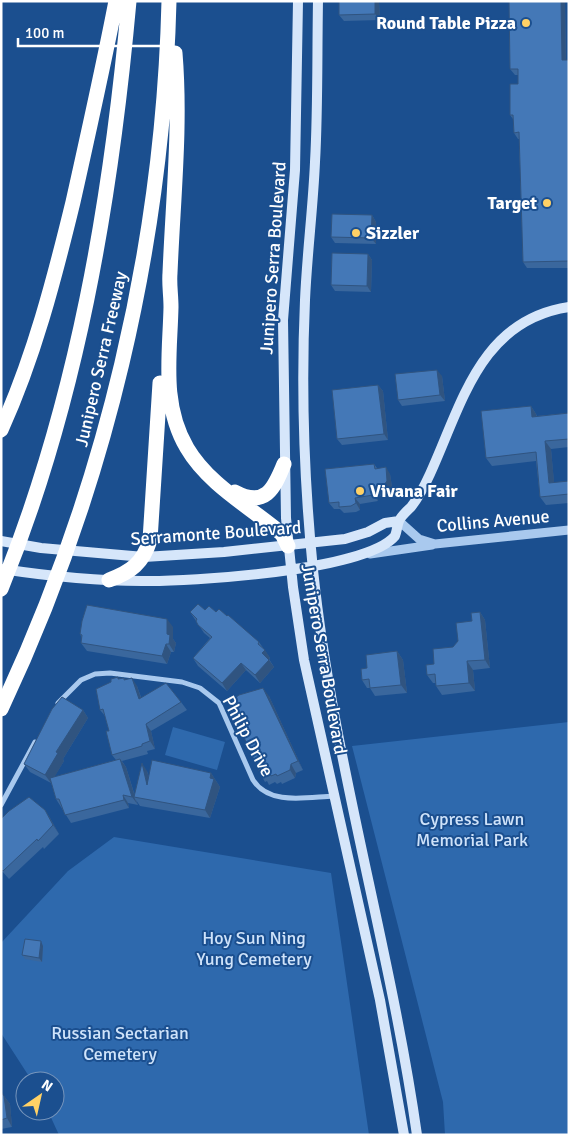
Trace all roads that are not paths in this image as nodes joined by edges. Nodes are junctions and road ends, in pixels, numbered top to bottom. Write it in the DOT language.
graph roads {
  1 [pos="116,1"];
  2 [pos="129,1"];
  3 [pos="170,1"];
  4 [pos="298,1"];
  5 [pos="318,1"];
  6 [pos="170,275"];
  7 [pos="569,307"];
  8 [pos="1,430"];
  9 [pos="284,464"];
  10 [pos="212,477"];
  11 [pos="399,521"];
  12 [pos="569,530"];
  13 [pos="1,541"];
  14 [pos="311,543"];
  15 [pos="436,544"];
  16 [pos="288,546"];
  17 [pos="365,555"];
  18 [pos="144,557"];
  19 [pos="313,566"];
  20 [pos="291,569"];
  21 [pos="109,580"];
  22 [pos="2,581"];
  23 [pos="54,708"];
  24 [pos="1,709"];
  25 [pos="40,734"];
  26 [pos="334,796"];
  27 [pos="1,805"];
  28 [pos="404,1135"];
  29 [pos="417,1135"];
  1 -- 8 [label="highway"];
  2 -- 22 [label="highway, Junipero Serra Freeway"];
  3 -- 6 [label="highway"];
  3 -- 24 [label="highway, Junipero Serra Freeway"];
  4 -- 9 [label="main road, Junipero Serra Boulevard"];
  5 -- 14 [label="main road, Junipero Serra Boulevard"];
  6 -- 10 [label="highway"];
  6 -- 18 [label="highway"];
  7 -- 11 [label="main road"];
  9 -- 10 [label="highway"];
  9 -- 16 [label="main road, Junipero Serra Boulevard"];
  10 -- 16 [label="highway"];
  11 -- 14 [label="main road, Serramonte Boulevard"];
  11 -- 15 [label="street, Collins Avenue"];
  11 -- 17 [label="main road"];
  12 -- 15 [label="street, Collins Avenue"];
  13 -- 18 [label="main road, Serramonte Boulevard"];
  14 -- 16 [label="main road, Serramonte Boulevard"];
  14 -- 19 [label="main road, Junipero Serra Boulevard"];
  15 -- 17 [label="street"];
  16 -- 18 [label="main road, Serramonte Boulevard"];
  16 -- 20 [label="main road, Junipero Serra Boulevard"];
  17 -- 19 [label="main road"];
  18 -- 21 [label="highway"];
  19 -- 20 [label="main road"];
  19 -- 29 [label="main road, Junipero Serra Boulevard"];
  20 -- 21 [label="main road"];
  20 -- 26 [label="main road, Junipero Serra Boulevard"];
  21 -- 22 [label="main road"];
  23 -- 26 [label="street, Philip Drive"];
  25 -- 27 [label="street"];
  26 -- 28 [label="main road, Junipero Serra Boulevard"];
}
